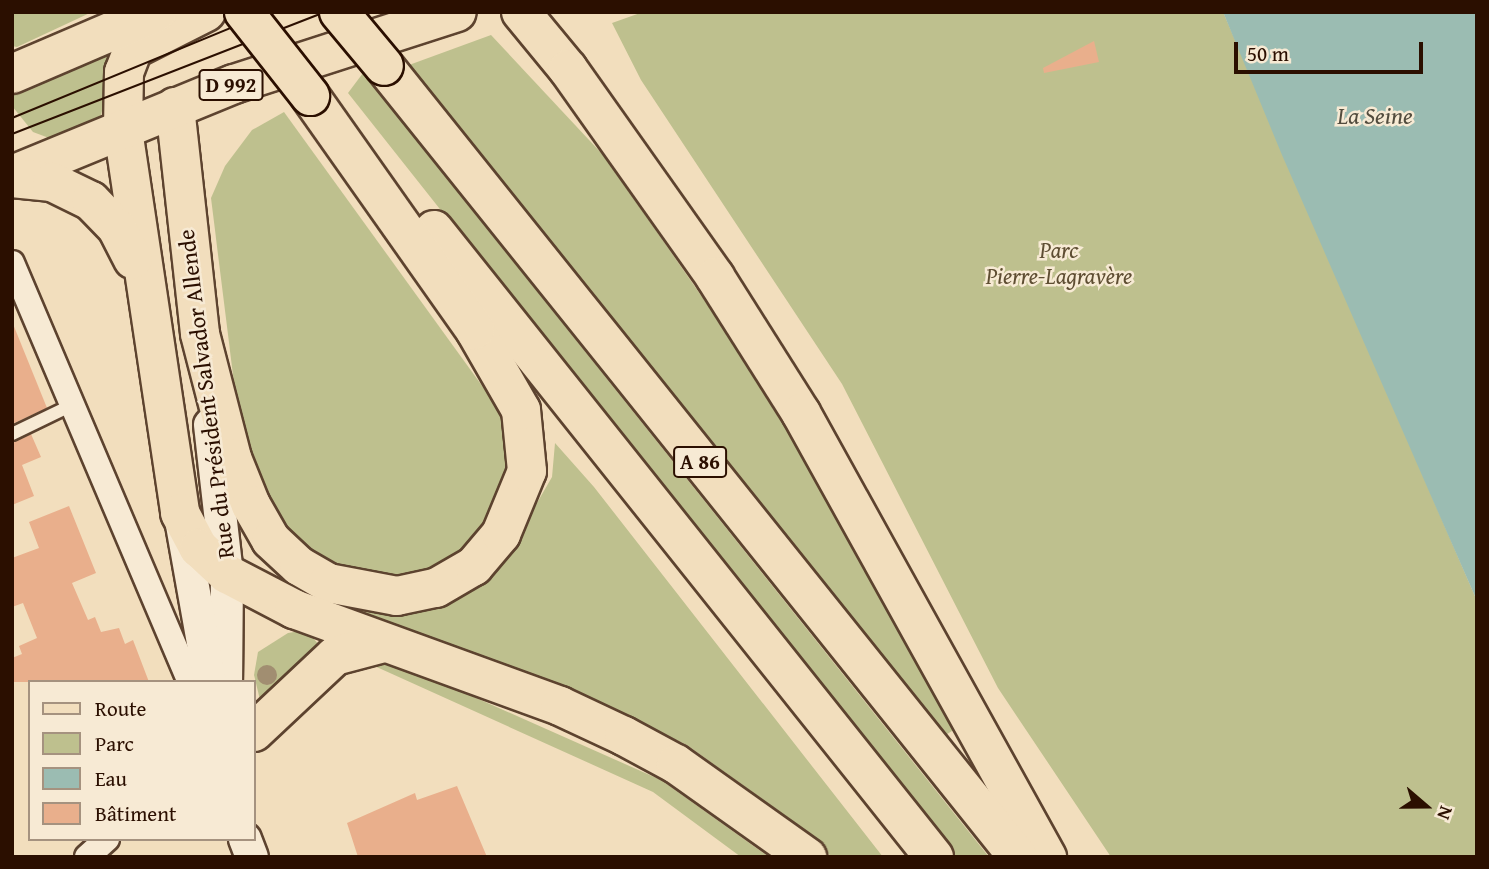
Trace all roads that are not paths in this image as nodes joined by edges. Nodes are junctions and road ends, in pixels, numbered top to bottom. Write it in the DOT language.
graph roads {
  1 [pos="157,12"];
  2 [pos="206,12"];
  3 [pos="244,12"];
  4 [pos="263,12"];
  5 [pos="339,12"];
  6 [pos="381,12"];
  7 [pos="457,12"];
  8 [pos="521,12"];
  9 [pos="559,12"];
  10 [pos="568,69"];
  11 [pos="12,74"];
  12 [pos="234,83"];
  13 [pos="318,93"];
  14 [pos="175,107"];
  15 [pos="123,130"];
  16 [pos="14,171"];
  17 [pos="12,264"];
  18 [pos="144,291"];
  19 [pos="200,334"];
  20 [pos="72,405"];
  21 [pos="12,434"];
  22 [pos="180,513"];
  23 [pos="227,574"];
  24 [pos="380,644"];
  25 [pos="189,680"];
  26 [pos="210,680"];
  27 [pos="226,680"];
  28 [pos="256,730"];
  29 [pos="105,841"];
  30 [pos="87,857"];
  31 [pos="807,857"];
  32 [pos="934,857"];
  33 [pos="1017,857"];
  34 [pos="1047,857"];
  1 -- 11 [label="main road"];
  2 -- 15 [label="main road, Rue du Président Salvador Allende"];
  3 -- 13 [label="main road, bridge"];
  4 -- 13 [label="main road, A 86"];
  5 -- 33 [label="main road, A 86, bridge"];
  6 -- 12 [label="main road"];
  7 -- 12 [label="main road, D 992"];
  8 -- 10 [label="main road"];
  9 -- 10 [label="main road"];
  10 -- 34 [label="main road"];
  12 -- 14 [label="main road, D 992"];
  13 -- 19 [label="main road"];
  13 -- 32 [label="main road, A 86"];
  14 -- 15 [label="main road, D 992"];
  14 -- 19 [label="main road, Rue du Président Salvador Allende"];
  15 -- 16 [label="main road, D 992"];
  15 -- 18 [label="main road, Rue du Président Salvador Allende"];
  16 -- 18 [label="main road"];
  17 -- 20 [label="street"];
  18 -- 22 [label="main road, Rue du Président Salvador Allende"];
  19 -- 23 [label="street, Rue du Président Salvador Allende"];
  20 -- 21 [label="lane"];
  20 -- 25 [label="street"];
  22 -- 23 [label="main road"];
  22 -- 26 [label="street, Rue du Président Salvador Allende"];
  23 -- 24 [label="main road"];
  23 -- 27 [label="street, Rue du Président Salvador Allende"];
  24 -- 28 [label="main road"];
  24 -- 31 [label="main road"];
  29 -- 30 [label="street"];
}
